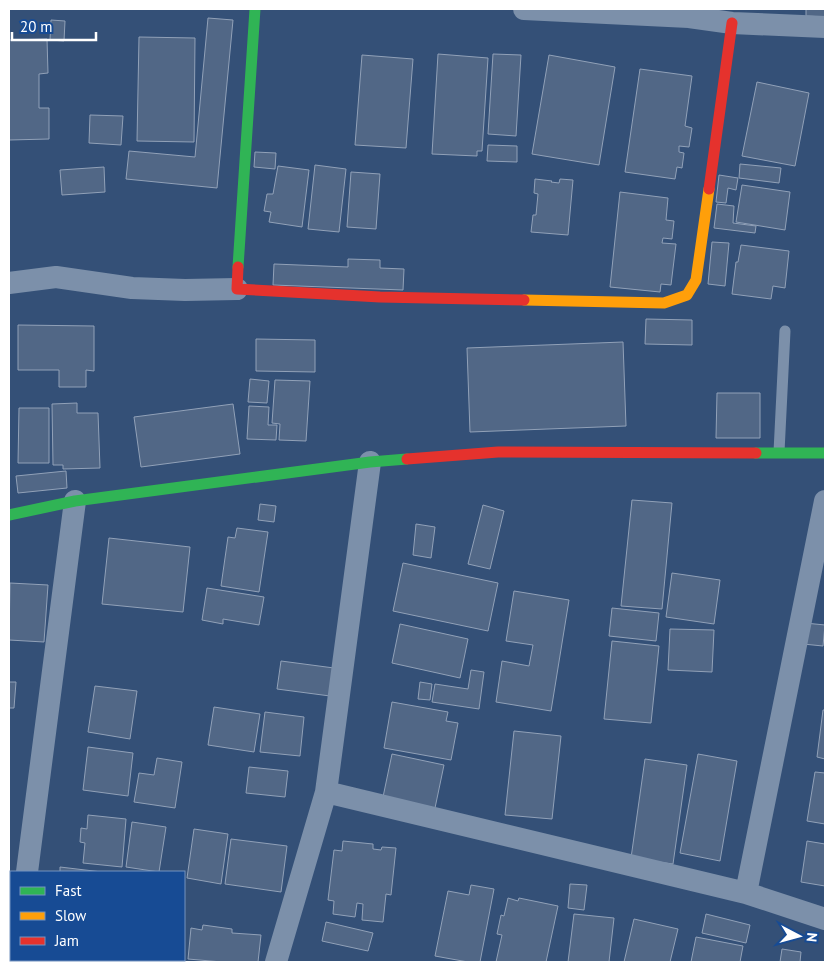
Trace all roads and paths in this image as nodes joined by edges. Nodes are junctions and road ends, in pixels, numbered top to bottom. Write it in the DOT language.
graph roads {
  1 [pos="255,9"];
  2 [pos="524,9"];
  3 [pos="688,13"];
  4 [pos="732,23"];
  5 [pos="825,27"];
  6 [pos="9,283"];
  7 [pos="237,289"];
  8 [pos="785,332"];
  9 [pos="780,452"];
  10 [pos="825,453"];
  11 [pos="370,462"];
  12 [pos="75,501"];
  13 [pos="825,501"];
  14 [pos="9,515"];
  15 [pos="326,792"];
  16 [pos="27,871"];
  17 [pos="746,892"];
  18 [pos="825,919"];
  19 [pos="276,962"];
  1 -- 7 [label="street"];
  2 -- 3 [label="street"];
  3 -- 4 [label="street"];
  4 -- 5 [label="street"];
  4 -- 7 [label="street"];
  6 -- 7 [label="street"];
  8 -- 9 [label="lane"];
  9 -- 10 [label="street"];
  9 -- 11 [label="street"];
  11 -- 12 [label="street"];
  11 -- 15 [label="street"];
  12 -- 14 [label="street"];
  12 -- 16 [label="street"];
  13 -- 17 [label="street"];
  15 -- 17 [label="street"];
  15 -- 19 [label="street"];
  17 -- 18 [label="street"];
}
